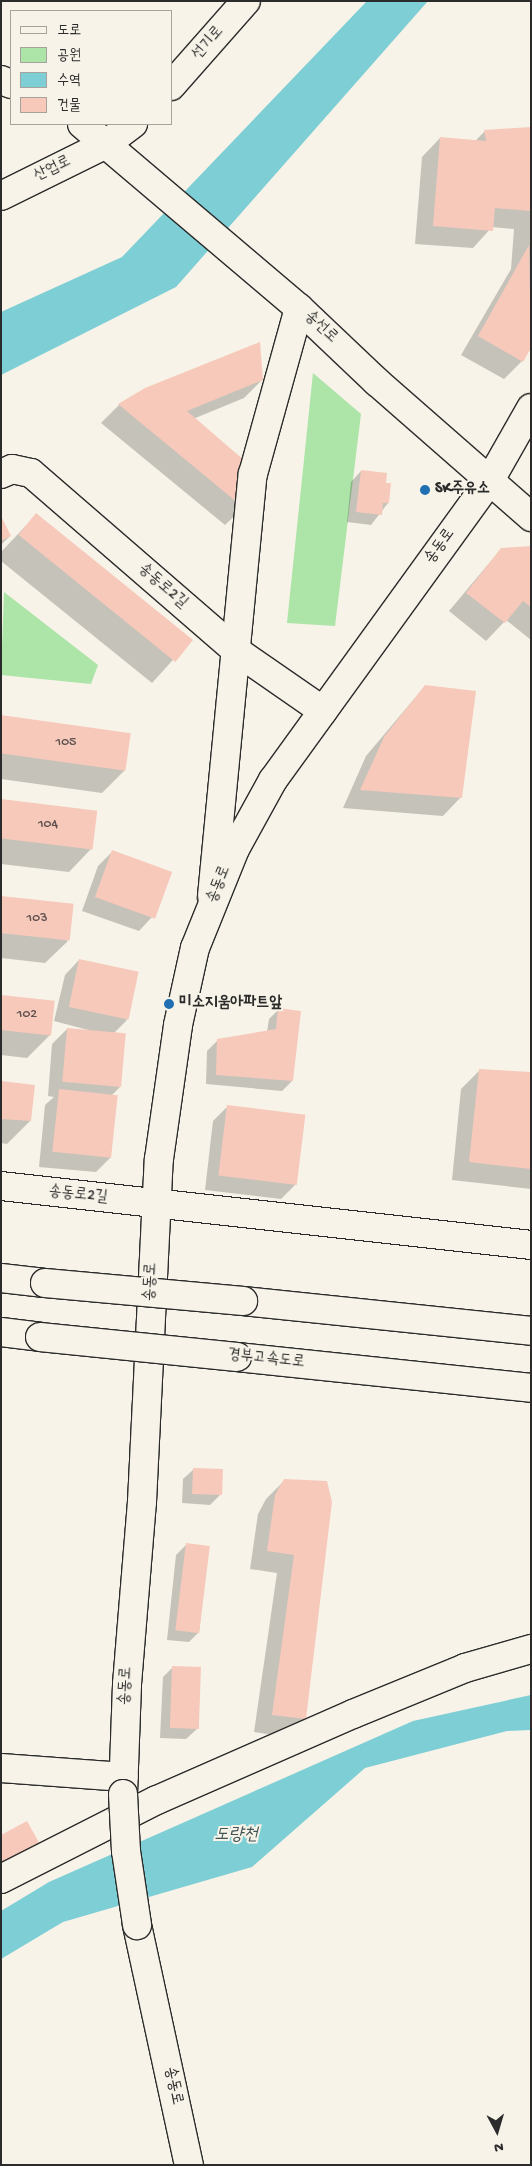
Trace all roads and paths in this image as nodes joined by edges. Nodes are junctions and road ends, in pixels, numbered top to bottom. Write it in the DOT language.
graph roads {
  1 [pos="246,1"];
  2 [pos="172,85"];
  3 [pos="83,125"];
  4 [pos="133,125"];
  5 [pos="106,144"];
  6 [pos="1,196"];
  7 [pos="299,308"];
  8 [pos="531,408"];
  9 [pos="1,474"];
  10 [pos="488,482"];
  11 [pos="531,517"];
  12 [pos="235,650"];
  13 [pos="323,711"];
  14 [pos="211,909"];
  15 [pos="1,1186"];
  16 [pos="155,1204"];
  17 [pos="531,1245"];
  18 [pos="1,1278"];
  19 [pos="531,1331"];
  20 [pos="1,1332"];
  21 [pos="531,1388"];
  22 [pos="531,1649"];
  23 [pos="1,1768"];
  24 [pos="124,1786"];
  25 [pos="1,1879"];
  26 [pos="189,2165"];
  1 -- 2 [label="main road, 선기로"];
  3 -- 5 [label="main road, 송선로"];
  4 -- 5 [label="main road"];
  5 -- 6 [label="main road, 산업로"];
  5 -- 7 [label="main road, 송선로"];
  7 -- 10 [label="main road, 송선로"];
  7 -- 12 [label="main road"];
  8 -- 10 [label="main road, 송동로"];
  9 -- 12 [label="main road, 송동로2길"];
  10 -- 11 [label="main road, 송선로"];
  10 -- 13 [label="main road, 송동로"];
  12 -- 13 [label="main road, 송동로2길"];
  12 -- 14 [label="main road"];
  13 -- 14 [label="main road, 송동로"];
  14 -- 16 [label="main road, 송동로"];
  15 -- 16 [label="main road, 송동로2길"];
  16 -- 17 [label="main road, 송동로2길"];
  16 -- 24 [label="main road, 송동로"];
  18 -- 19 [label="main road, bridge"];
  20 -- 21 [label="main road, 경부고속도로, bridge"];
  22 -- 25 [label="main road"];
  23 -- 24 [label="main road"];
  24 -- 26 [label="main road, 송동로, bridge"];
}
